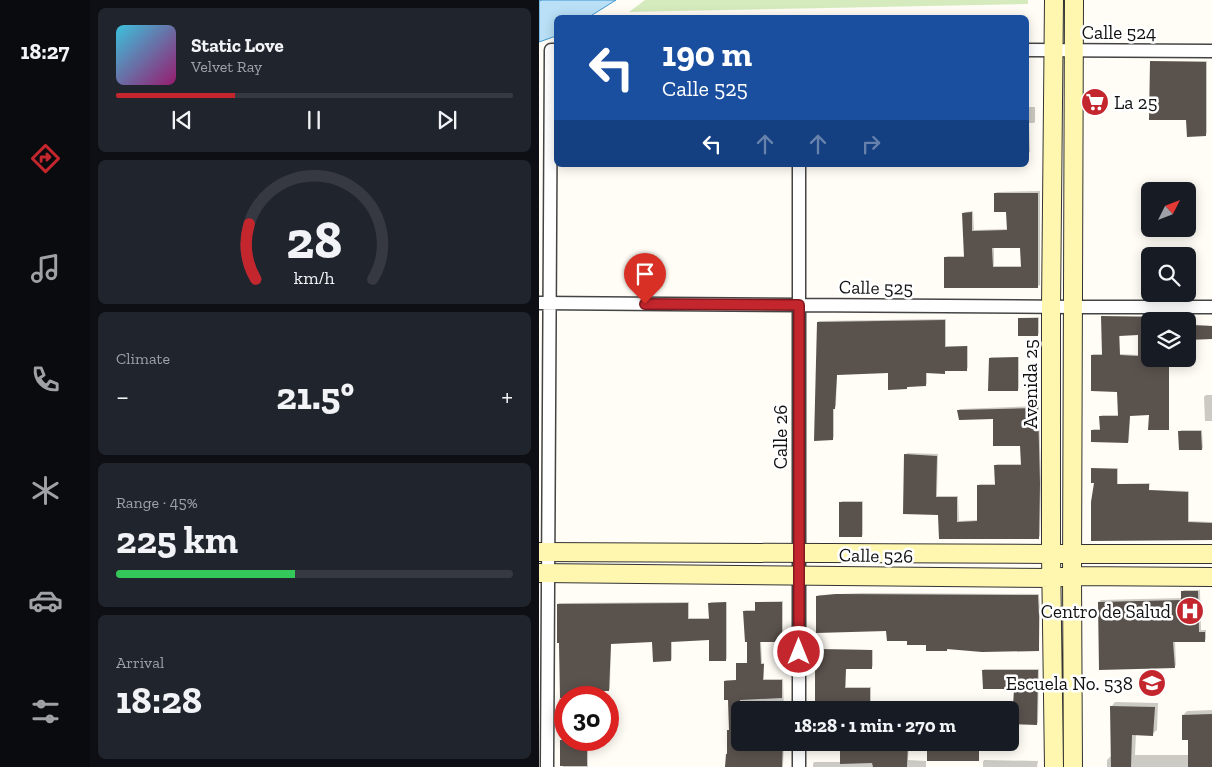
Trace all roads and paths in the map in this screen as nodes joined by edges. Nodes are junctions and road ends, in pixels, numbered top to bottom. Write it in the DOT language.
graph roads {
  1 [pos="1054,0"];
  2 [pos="1074,0"];
  3 [pos="554,50"];
  4 [pos="1029,50"];
  5 [pos="1053,50"];
  6 [pos="1212,50"];
  7 [pos="1074,51"];
  8 [pos="799,167"];
  9 [pos="544,303"];
  10 [pos="799,305"];
  11 [pos="1051,307"];
  12 [pos="1073,307"];
  13 [pos="1212,307"];
  14 [pos="544,552"];
  15 [pos="799,553"];
  16 [pos="1073,553"];
  17 [pos="1051,554"];
  18 [pos="1212,554"];
  19 [pos="544,573"];
  20 [pos="799,575"];
  21 [pos="1072,576"];
  22 [pos="1212,577"];
  23 [pos="1052,578"];
  24 [pos="799,701"];
  25 [pos="799,751"];
  26 [pos="547,767"];
  27 [pos="799,767"];
  28 [pos="1054,767"];
  29 [pos="1073,767"];
  1 -- 5 [label="main road, Avenida 25"];
  2 -- 7 [label="main road"];
  3 -- 9 [label="street"];
  4 -- 5 [label="street, Calle 524"];
  5 -- 7 [label="street, Calle 524"];
  5 -- 11 [label="main road, Avenida 25"];
  6 -- 7 [label="street, Calle 524"];
  7 -- 12 [label="main road"];
  8 -- 10 [label="street, Calle 26"];
  9 -- 10 [label="street, Calle 525"];
  9 -- 14 [label="street"];
  10 -- 11 [label="street, Calle 525"];
  10 -- 15 [label="street, Calle 26"];
  11 -- 12 [label="street, Calle 525"];
  11 -- 17 [label="main road, Avenida 25"];
  12 -- 13 [label="street, Calle 525"];
  12 -- 16 [label="main road"];
  14 -- 15 [label="main road, Calle 526"];
  14 -- 19 [label="street"];
  15 -- 17 [label="main road, Calle 526"];
  15 -- 20 [label="street, Calle 26"];
  16 -- 17 [label="main road, Calle 526"];
  16 -- 18 [label="main road, Calle 526"];
  16 -- 21 [label="main road"];
  17 -- 23 [label="main road, Avenida 25"];
  19 -- 20 [label="main road, Calle 526"];
  19 -- 26 [label="street"];
  20 -- 23 [label="main road, Calle 526"];
  20 -- 24 [label="street, Calle 26"];
  21 -- 22 [label="main road, Calle 526"];
  21 -- 23 [label="main road, Calle 526"];
  21 -- 29 [label="main road"];
  23 -- 28 [label="main road, Avenida 25"];
  25 -- 27 [label="street"];
}
